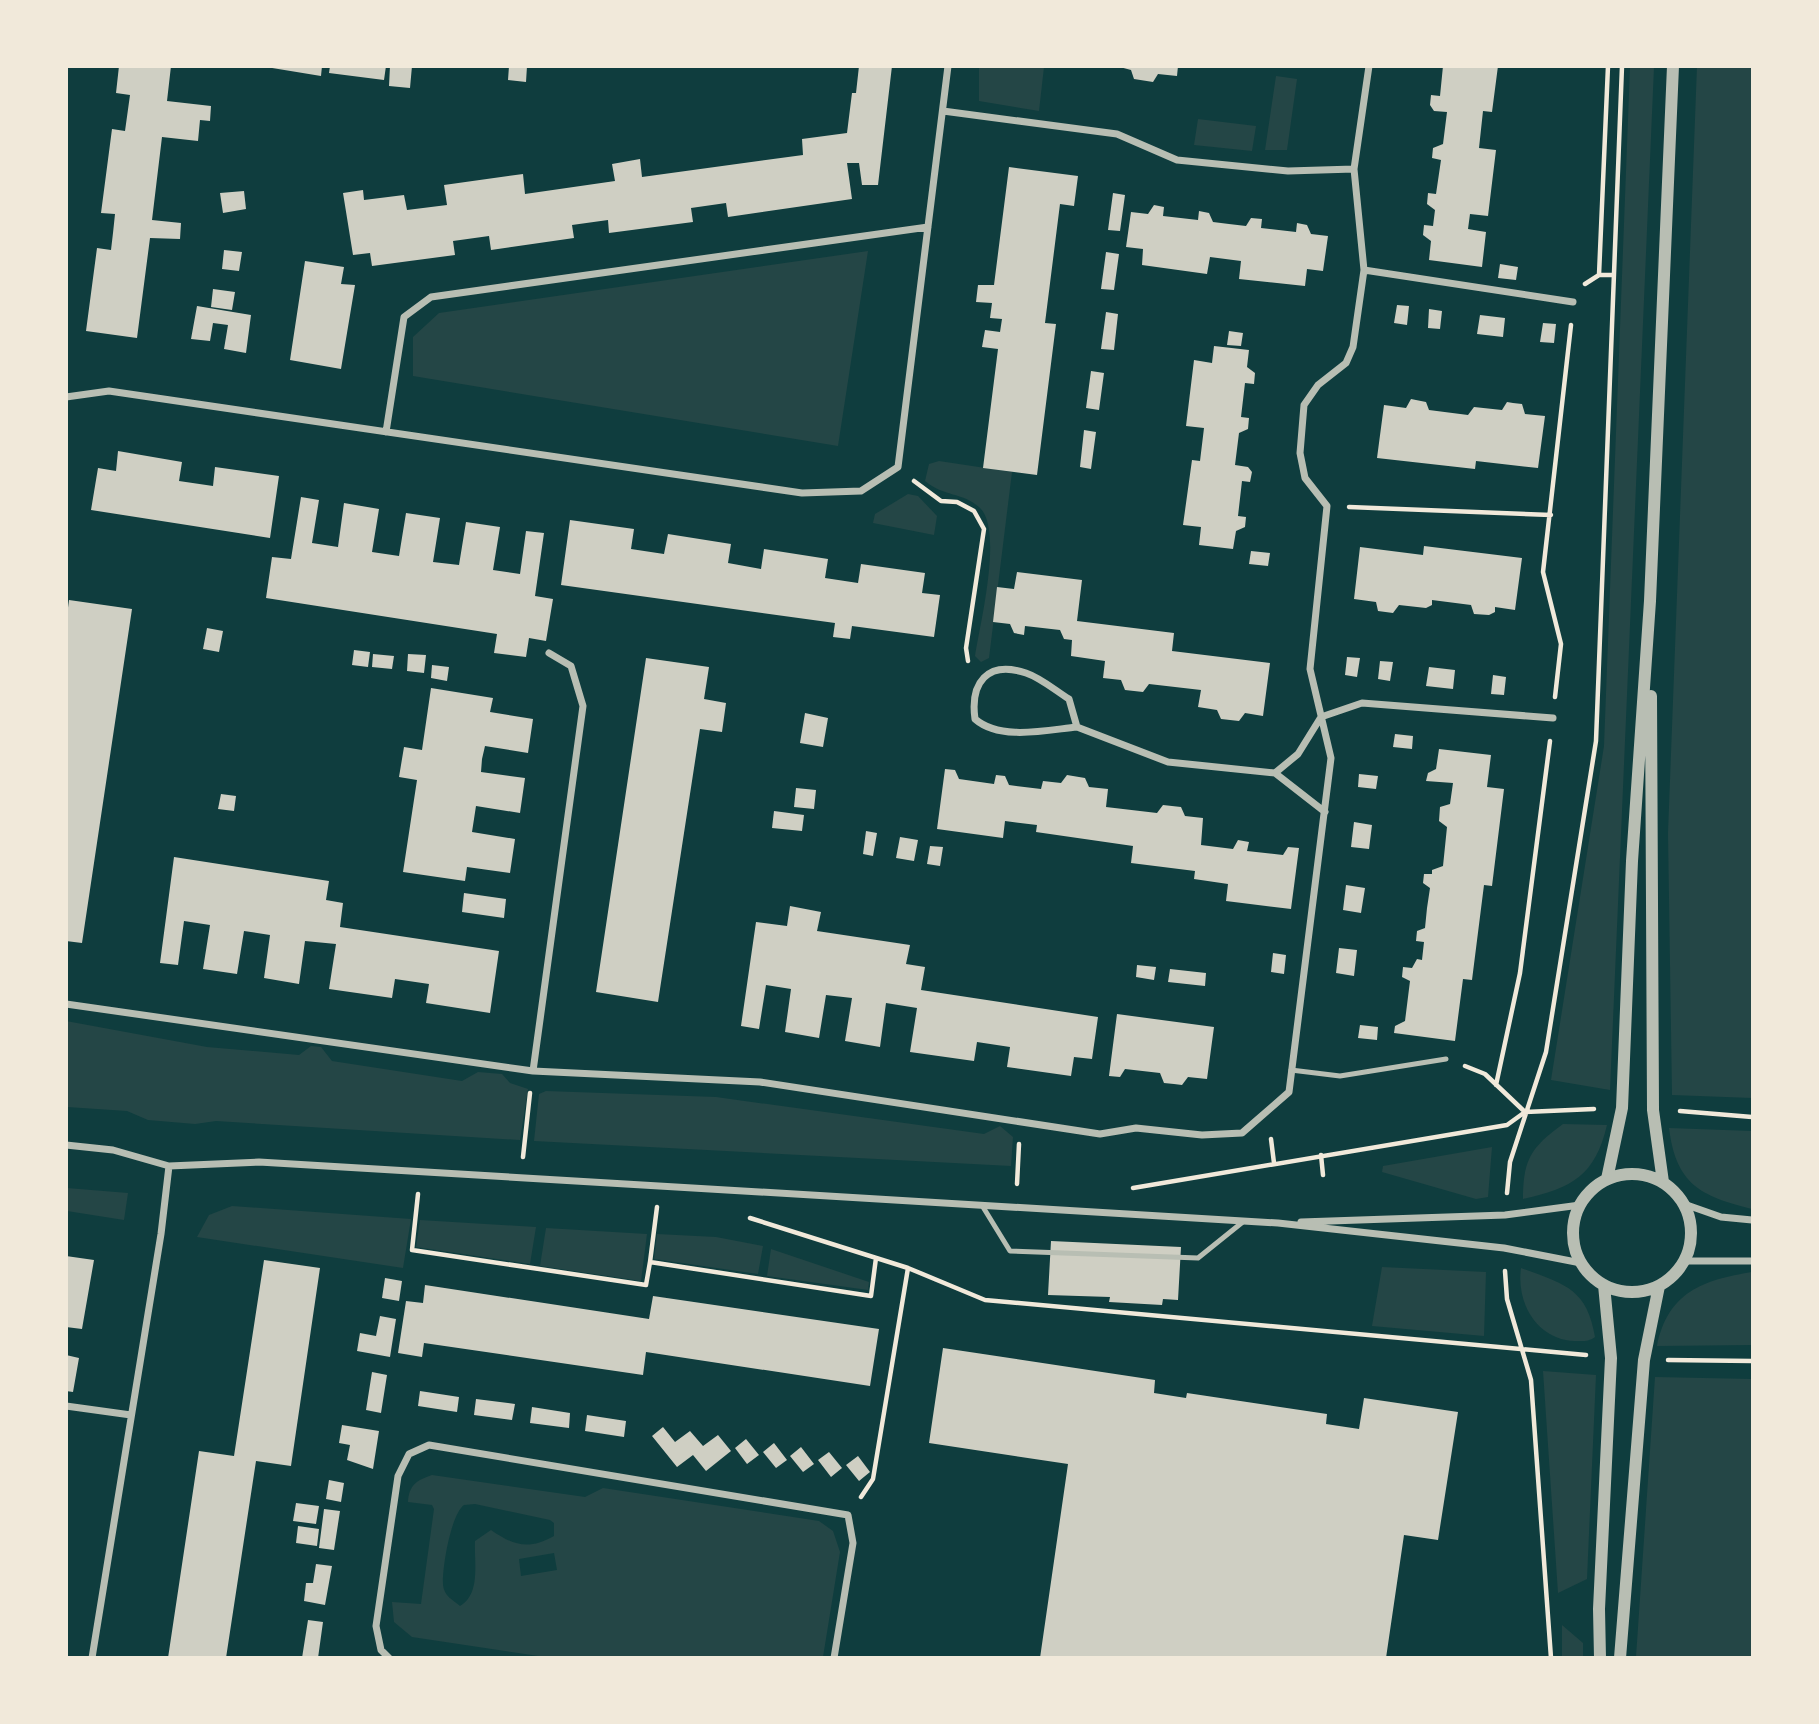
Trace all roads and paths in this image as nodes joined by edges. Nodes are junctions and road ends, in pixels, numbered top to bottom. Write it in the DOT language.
graph roads {
  1 [pos="948,66"];
  2 [pos="1369,66"];
  3 [pos="1608,66"];
  4 [pos="1622,66"];
  5 [pos="1673,66"];
  6 [pos="943,111"];
  7 [pos="1354,169"];
  8 [pos="928,227"];
  9 [pos="1363,270"];
  10 [pos="1599,275"];
  11 [pos="1613,275"];
  12 [pos="1573,302"];
  13 [pos="66,397"];
  14 [pos="386,432"];
  15 [pos="898,467"];
  16 [pos="1327,506"];
  17 [pos="1551,515"];
  18 [pos="1650,601"];
  19 [pos="549,653"];
  20 [pos="979,680"];
  21 [pos="1321,717"];
  22 [pos="1553,718"];
  23 [pos="1077,727"];
  24 [pos="1275,773"];
  25 [pos="1325,812"];
  26 [pos="66,1004"];
  27 [pos="1446,1059"];
  28 [pos="1292,1070"];
  29 [pos="533,1071"];
  30 [pos="1496,1085"];
  31 [pos="1622,1108"];
  32 [pos="1653,1110"];
  33 [pos="1525,1112"];
  34 [pos="1752,1117"];
  35 [pos="1020,1124"];
  36 [pos="66,1145"];
  37 [pos="1321,1155"];
  38 [pos="169,1166"];
  39 [pos="420,1173"];
  40 [pos="1323,1174"];
  41 [pos="521,1179"];
  42 [pos="1607,1179"];
  43 [pos="1663,1182"];
  44 [pos="660,1188"];
  45 [pos="1124,1190"];
  46 [pos="1684,1204"];
  47 [pos="1580,1206"];
  48 [pos="984,1207"];
  49 [pos="1015,1209"];
  50 [pos="1505,1215"];
  51 [pos="746,1216"];
  52 [pos="1752,1220"];
  53 [pos="1244,1221"];
  54 [pos="1278,1223"];
  55 [pos="1504,1248"];
  56 [pos="876,1258"];
  57 [pos="1685,1261"];
  58 [pos="1752,1261"];
  59 [pos="650,1262"];
  60 [pos="1581,1262"];
  61 [pos="908,1268"];
  62 [pos="1604,1285"];
  63 [pos="1659,1286"];
  64 [pos="1523,1349"];
  65 [pos="1611,1358"];
  66 [pos="1644,1360"];
  67 [pos="1752,1361"];
  68 [pos="66,1406"];
  69 [pos="131,1415"];
  70 [pos="848,1515"];
  71 [pos="92,1657"];
  72 [pos="390,1657"];
  73 [pos="834,1657"];
  74 [pos="1551,1657"];
  75 [pos="1600,1657"];
  76 [pos="1620,1657"];
  1 -- 6 [label="street"];
  2 -- 7 [label="street"];
  3 -- 10 [label="path"];
  4 -- 11 [label="path"];
  5 -- 18 [label="street"];
  6 -- 7 [label="street"];
  6 -- 8 [label="street"];
  7 -- 9 [label="street"];
  8 -- 14 [label="street"];
  8 -- 15 [label="street"];
  9 -- 12 [label="street"];
  9 -- 16 [label="street"];
  10 -- 11 [label="path"];
  10 -- 12 [label="path"];
  11 -- 33 [label="path"];
  12 -- 17 [label="path"];
  13 -- 14 [label="street"];
  14 -- 15 [label="street"];
  15 -- 20 [label="path"];
  16 -- 17 [label="path"];
  16 -- 21 [label="street"];
  17 -- 22 [label="path"];
  18 -- 31 [label="street"];
  18 -- 32 [label="street"];
  19 -- 29 [label="street"];
  20 -- 23 [label="street"];
  20 -- 23 [label="street"];
  21 -- 22 [label="street"];
  21 -- 24 [label="street"];
  21 -- 25 [label="street"];
  22 -- 30 [label="path"];
  23 -- 24 [label="street"];
  24 -- 25 [label="street"];
  25 -- 28 [label="street"];
  26 -- 29 [label="street"];
  27 -- 28 [label="lane"];
  27 -- 30 [label="path"];
  28 -- 35 [label="street"];
  29 -- 35 [label="street"];
  29 -- 41 [label="path"];
  30 -- 33 [label="path"];
  31 -- 33 [label="path"];
  31 -- 42 [label="street"];
  32 -- 34 [label="path"];
  32 -- 43 [label="street"];
  33 -- 37 [label="path"];
  33 -- 50 [label="path"];
  35 -- 49 [label="path"];
  36 -- 38 [label="street"];
  37 -- 40 [label="path"];
  37 -- 45 [label="path"];
  38 -- 39 [label="street"];
  38 -- 69 [label="street"];
  39 -- 41 [label="street"];
  39 -- 59 [label="path"];
  41 -- 44 [label="street"];
  42 -- 43 [label="street"];
  42 -- 47 [label="street"];
  43 -- 46 [label="street"];
  44 -- 48 [label="street"];
  44 -- 59 [label="path"];
  46 -- 52 [label="street"];
  46 -- 57 [label="street"];
  47 -- 50 [label="street"];
  47 -- 60 [label="street"];
  48 -- 49 [label="street"];
  48 -- 53 [label="lane"];
  49 -- 53 [label="street"];
  50 -- 54 [label="street"];
  51 -- 56 [label="path"];
  53 -- 54 [label="street"];
  54 -- 55 [label="street"];
  55 -- 60 [label="street"];
  55 -- 64 [label="path"];
  56 -- 59 [label="path"];
  56 -- 61 [label="path"];
  57 -- 58 [label="street"];
  57 -- 63 [label="street"];
  60 -- 62 [label="street"];
  61 -- 64 [label="path"];
  61 -- 70 [label="path"];
  62 -- 63 [label="street"];
  62 -- 65 [label="street"];
  63 -- 66 [label="street"];
  64 -- 65 [label="path"];
  64 -- 74 [label="path"];
  65 -- 75 [label="street"];
  66 -- 67 [label="path"];
  66 -- 76 [label="street"];
  68 -- 69 [label="street"];
  69 -- 71 [label="street"];
  70 -- 72 [label="street"];
  70 -- 73 [label="street"];
}
